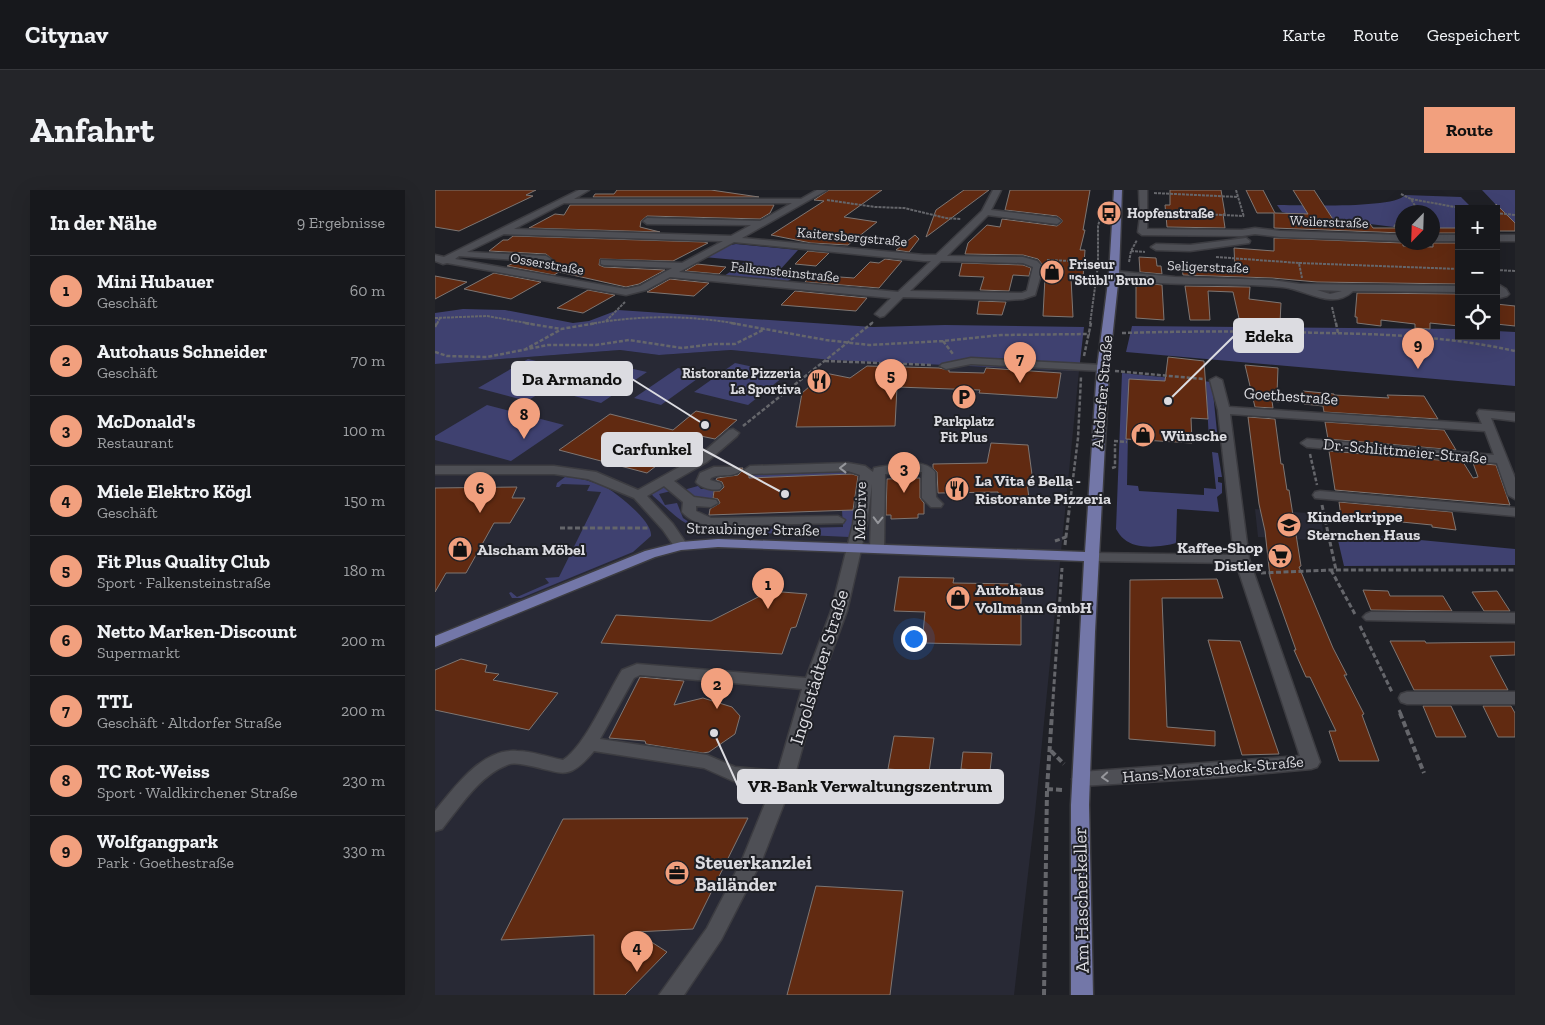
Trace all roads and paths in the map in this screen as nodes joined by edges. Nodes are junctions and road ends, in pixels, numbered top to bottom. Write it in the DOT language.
graph roads {
  1 [pos="581,190"];
  2 [pos="703,190"];
  3 [pos="823,190"];
  4 [pos="997,190"];
  5 [pos="1237,190"];
  6 [pos="1143,191"];
  7 [pos="1117,192"];
  8 [pos="1401,194"];
  9 [pos="1238,197"];
  10 [pos="1411,198"];
  11 [pos="684,200"];
  12 [pos="830,200"];
  13 [pos="564,201"];
  14 [pos="801,201"];
  15 [pos="1416,205"];
  16 [pos="1455,207"];
  17 [pos="1143,211"];
  18 [pos="986,212"];
  19 [pos="1500,213"];
  20 [pos="1515,215"];
  21 [pos="1244,216"];
  22 [pos="647,221"];
  23 [pos="1057,221"];
  24 [pos="977,222"];
  25 [pos="761,223"];
  26 [pos="502,231"];
  27 [pos="1255,231"];
  28 [pos="1142,232"];
  29 [pos="1395,238"];
  30 [pos="1440,238"];
  31 [pos="1455,238"];
  32 [pos="1500,238"];
  33 [pos="1515,238"];
  34 [pos="730,239"];
  35 [pos="1153,250"];
  36 [pos="1515,250"];
  37 [pos="1131,251"];
  38 [pos="455,254"];
  39 [pos="937,258"];
  40 [pos="1216,258"];
  41 [pos="440,259"];
  42 [pos="546,259"];
  43 [pos="604,262"];
  44 [pos="1098,262"];
  45 [pos="1034,263"];
  46 [pos="1299,263"];
  47 [pos="435,265"];
  48 [pos="682,266"];
  49 [pos="1455,269"];
  50 [pos="1500,270"];
  51 [pos="1515,271"];
  52 [pos="669,274"];
  53 [pos="1114,274"];
  54 [pos="1127,276"];
  55 [pos="1302,286"];
  56 [pos="1351,288"];
  57 [pos="1455,289"];
  58 [pos="626,292"];
  59 [pos="899,294"];
  60 [pos="1330,297"];
  61 [pos="880,314"];
  62 [pos="435,318"];
  63 [pos="441,318"];
  64 [pos="606,321"];
  65 [pos="1123,324"];
  66 [pos="435,327"];
  67 [pos="561,329"];
  68 [pos="766,329"];
  69 [pos="1338,333"];
  70 [pos="1089,334"];
  71 [pos="847,343"];
  72 [pos="1515,350"];
  73 [pos="435,352"];
  74 [pos="521,352"];
  75 [pos="824,361"];
  76 [pos="945,366"];
  77 [pos="1118,366"];
  78 [pos="1081,367"];
  79 [pos="1103,368"];
  80 [pos="1119,372"];
  81 [pos="1217,380"];
  82 [pos="1223,410"];
  83 [pos="1515,417"];
  84 [pos="1490,428"];
  85 [pos="733,433"];
  86 [pos="1127,442"];
  87 [pos="1307,443"];
  88 [pos="1503,460"];
  89 [pos="1096,469"];
  90 [pos="435,470"];
  91 [pos="750,470"];
  92 [pos="734,471"];
  93 [pos="665,480"];
  94 [pos="679,490"];
  95 [pos="639,495"];
  96 [pos="1320,495"];
  97 [pos="1515,495"];
  98 [pos="690,502"];
  99 [pos="711,502"];
  100 [pos="936,504"];
  101 [pos="1515,512"];
  102 [pos="838,520"];
  103 [pos="668,527"];
  104 [pos="560,528"];
  105 [pos="681,546"];
  106 [pos="854,548"];
  107 [pos="877,549"];
  108 [pos="1063,556"];
  109 [pos="1090,557"];
  110 [pos="1244,566"];
  111 [pos="1331,570"];
  112 [pos="1515,570"];
  113 [pos="1371,617"];
  114 [pos="1515,618"];
  115 [pos="435,642"];
  116 [pos="812,684"];
  117 [pos="1515,698"];
  118 [pos="1400,700"];
  119 [pos="590,744"];
  120 [pos="1424,773"];
  121 [pos="785,778"];
  122 [pos="1081,779"];
  123 [pos="1080,804"];
  124 [pos="435,824"];
  125 [pos="670,995"];
  126 [pos="1044,995"];
  127 [pos="1082,995"];
  1 -- 13 [label="street"];
  2 -- 11 [label="street"];
  3 -- 14 [label="street, Osserstraße"];
  4 -- 18 [label="street"];
  5 -- 9 [label="path"];
  6 -- 9 [label="path"];
  6 -- 17 [label="street"];
  7 -- 44 [label="path"];
  7 -- 53 [label="main road, Altdorfer Straße"];
  8 -- 10 [label="path"];
  9 -- 21 [label="path"];
  10 -- 15 [label="path"];
  10 -- 16 [label="path"];
  11 -- 13 [label="street"];
  11 -- 14 [label="street"];
  12 -- 24 [label="path"];
  13 -- 26 [label="street"];
  14 -- 25 [label="street, Osserstraße"];
  17 -- 21 [label="path"];
  17 -- 28 [label="street"];
  18 -- 23 [label="street"];
  18 -- 24 [label="street"];
  19 -- 20 [label="path"];
  21 -- 27 [label="path"];
  22 -- 25 [label="street"];
  24 -- 39 [label="street"];
  25 -- 34 [label="street, Osserstraße"];
  26 -- 34 [label="street, Kaitersbergstraße"];
  26 -- 38 [label="street"];
  27 -- 28 [label="street, Weilerstraße"];
  27 -- 29 [label="street, Weilerstraße"];
  27 -- 35 [label="street"];
  28 -- 37 [label="path"];
  30 -- 31 [label="street"];
  32 -- 33 [label="street"];
  32 -- 36 [label="street"];
  34 -- 39 [label="street, Kaitersbergstraße"];
  34 -- 48 [label="street, Osserstraße"];
  35 -- 37 [label="path"];
  37 -- 54 [label="path"];
  38 -- 41 [label="street"];
  38 -- 42 [label="street"];
  39 -- 45 [label="street, Kaitersbergstraße"];
  39 -- 59 [label="street"];
  40 -- 46 [label="path"];
  41 -- 47 [label="street"];
  41 -- 58 [label="street, Osserstraße"];
  43 -- 48 [label="street"];
  44 -- 45 [label="path"];
  44 -- 70 [label="path"];
  45 -- 59 [label="street"];
  46 -- 49 [label="path"];
  46 -- 55 [label="path"];
  48 -- 52 [label="street, Osserstraße"];
  50 -- 51 [label="path"];
  52 -- 58 [label="street, Osserstraße"];
  52 -- 59 [label="street, Falkensteinstraße"];
  53 -- 54 [label="street, Seligerstraße"];
  53 -- 79 [label="main road, Altdorfer Straße"];
  54 -- 55 [label="street, Seligerstraße"];
  55 -- 56 [label="street, Seligerstraße"];
  55 -- 60 [label="street, Seligerstraße"];
  56 -- 57 [label="street, Seligerstraße"];
  56 -- 60 [label="street, Seligerstraße"];
  58 -- 64 [label="path"];
  59 -- 61 [label="street"];
  60 -- 69 [label="path"];
  61 -- 71 [label="path"];
  62 -- 63 [label="path"];
  63 -- 66 [label="path"];
  63 -- 67 [label="path"];
  64 -- 67 [label="path"];
  64 -- 68 [label="path"];
  65 -- 69 [label="path"];
  67 -- 74 [label="path"];
  68 -- 71 [label="path"];
  68 -- 74 [label="path"];
  69 -- 72 [label="path"];
  70 -- 71 [label="path"];
  70 -- 78 [label="path"];
  71 -- 75 [label="path"];
  73 -- 74 [label="path"];
  75 -- 76 [label="path"];
  75 -- 85 [label="path"];
  76 -- 78 [label="street"];
  77 -- 80 [label="path"];
  78 -- 79 [label="street"];
  78 -- 108 [label="path"];
  79 -- 80 [label="path"];
  79 -- 89 [label="main road, Altdorfer Straße"];
  80 -- 81 [label="path"];
  81 -- 82 [label="street"];
  82 -- 84 [label="street, Goethestraße"];
  82 -- 110 [label="street, Goethestraße"];
  83 -- 84 [label="street"];
  84 -- 88 [label="street, Dr.-Schlittmeier-Straße"];
  85 -- 93 [label="street"];
  86 -- 89 [label="path"];
  87 -- 88 [label="street, Dr.-Schlittmeier-Straße"];
  88 -- 97 [label="street, Dr.-Schlittmeier-Straße"];
  89 -- 109 [label="main road, Altdorfer Straße"];
  90 -- 95 [label="street"];
  106 -- 91 [label="street, Ingolstädter Straße, one-way"];
  92 -- 94 [label="street"];
  93 -- 94 [label="street"];
  93 -- 95 [label="street"];
  94 -- 98 [label="street"];
  95 -- 103 [label="street"];
  96 -- 101 [label="street"];
  98 -- 99 [label="street"];
  98 -- 102 [label="street"];
  100 -- 107 [label="street, McDrive, one-way"];
  103 -- 104 [label="path"];
  103 -- 105 [label="street"];
  105 -- 106 [label="main road, Straubinger Straße"];
  105 -- 115 [label="main road, Straubinger Straße"];
  106 -- 107 [label="main road, Straubinger Straße"];
  106 -- 116 [label="street, Ingolstädter Straße"];
  107 -- 108 [label="main road, Straubinger Straße"];
  108 -- 109 [label="main road, Straubinger Straße"];
  108 -- 126 [label="path"];
  109 -- 110 [label="street"];
  109 -- 122 [label="main road, Altdorfer Straße"];
  110 -- 111 [label="path"];
  110 -- 122 [label="street, Hans-Moratscheck-Straße, one-way"];
  111 -- 112 [label="path"];
  111 -- 118 [label="path"];
  113 -- 114 [label="street"];
  116 -- 119 [label="street"];
  116 -- 121 [label="street, Ingolstädter Straße"];
  117 -- 118 [label="street"];
  118 -- 120 [label="path"];
  119 -- 121 [label="street"];
  119 -- 124 [label="street"];
  121 -- 125 [label="street, Ingolstädter Straße"];
  122 -- 123 [label="main road, Altdorfer Straße"];
  123 -- 127 [label="main road, Am Hascherkeller"];
}
